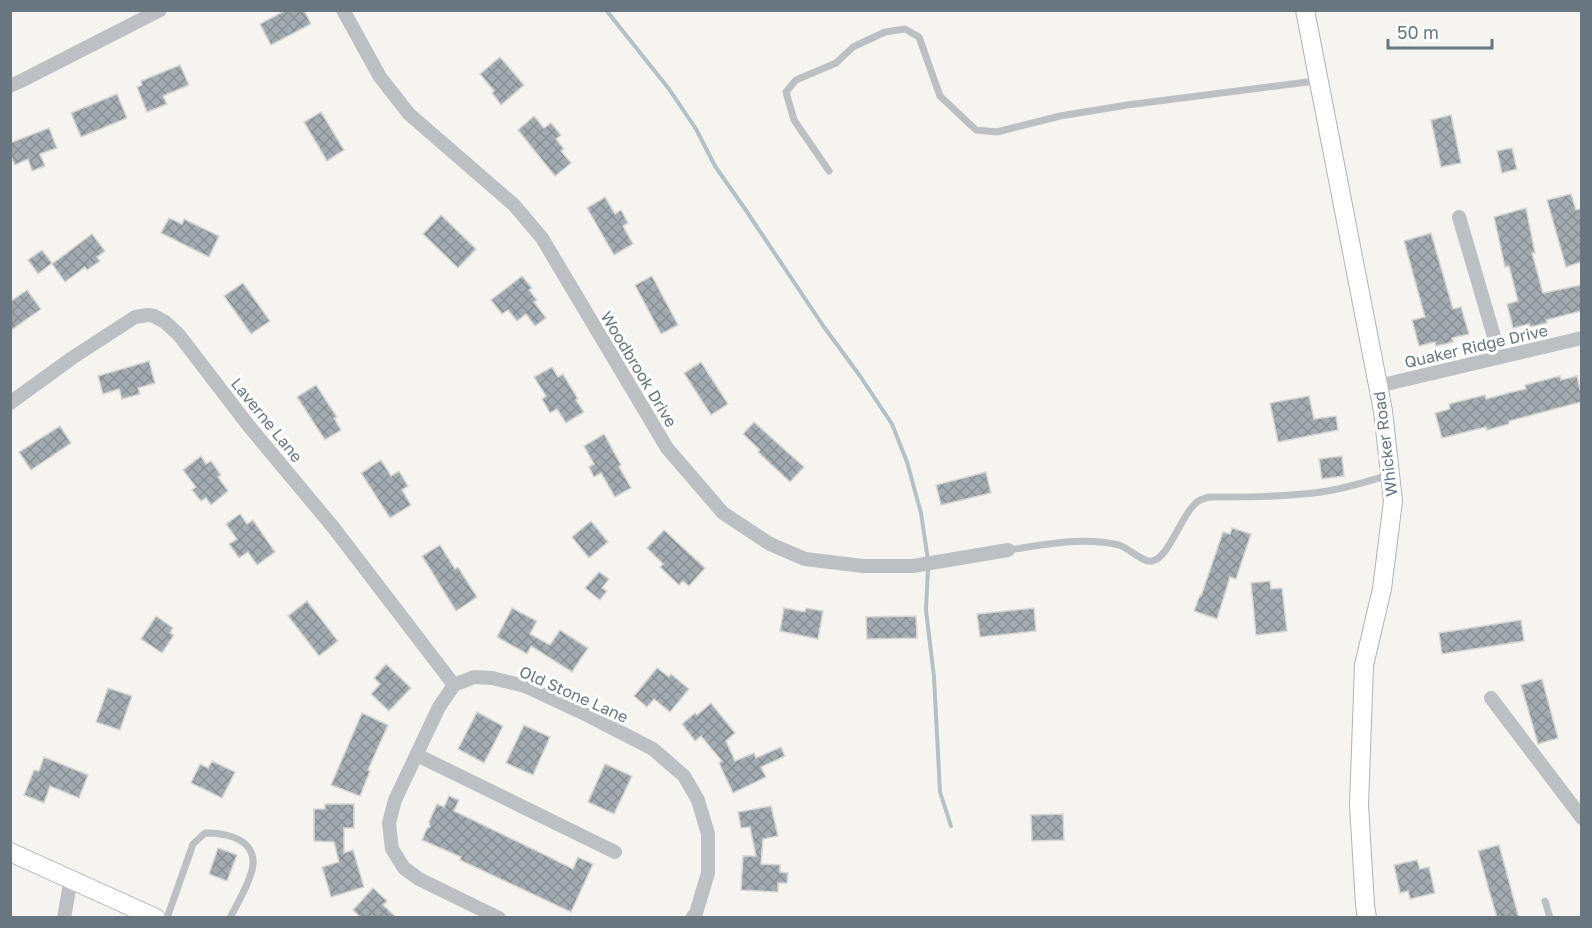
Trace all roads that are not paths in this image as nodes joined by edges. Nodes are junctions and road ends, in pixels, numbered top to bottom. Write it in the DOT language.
graph roads {
  1 [pos="160,10"];
  2 [pos="343,10"];
  3 [pos="1305,10"];
  4 [pos="1319,81"];
  5 [pos="10,86"];
  6 [pos="829,171"];
  7 [pos="1459,217"];
  8 [pos="1581,338"];
  9 [pos="1500,357"];
  10 [pos="1378,386"];
  11 [pos="10,403"];
  12 [pos="1390,475"];
  13 [pos="1008,550"];
  14 [pos="454,685"];
  15 [pos="1491,698"];
  16 [pos="417,755"];
  17 [pos="1581,819"];
  18 [pos="10,852"];
  19 [pos="615,852"];
  20 [pos="70,878"];
  21 [pos="1545,901"];
  22 [pos="64,918"];
  23 [pos="156,918"];
  24 [pos="167,918"];
  25 [pos="230,918"];
  26 [pos="499,918"];
  27 [pos="692,918"];
  28 [pos="1367,918"];
  29 [pos="1550,918"];
  1 -- 5 [label="street"];
  2 -- 13 [label="street, Woodbrook Drive"];
  3 -- 4 [label="street, Whicker Road"];
  4 -- 6 [label="lane"];
  4 -- 10 [label="street, Whicker Road"];
  7 -- 9 [label="street"];
  8 -- 9 [label="street, Quaker Ridge Drive"];
  9 -- 10 [label="street, Quaker Ridge Drive"];
  10 -- 12 [label="street, Whicker Road"];
  11 -- 14 [label="street, Laverne Lane"];
  12 -- 13 [label="lane"];
  12 -- 28 [label="street, Whicker Road"];
  14 -- 16 [label="street"];
  14 -- 27 [label="street, Old Stone Lane"];
  15 -- 17 [label="street"];
  16 -- 19 [label="street"];
  16 -- 26 [label="street"];
  18 -- 20 [label="street"];
  20 -- 22 [label="street"];
  20 -- 23 [label="street"];
  21 -- 29 [label="lane"];
  24 -- 25 [label="lane"];
}
